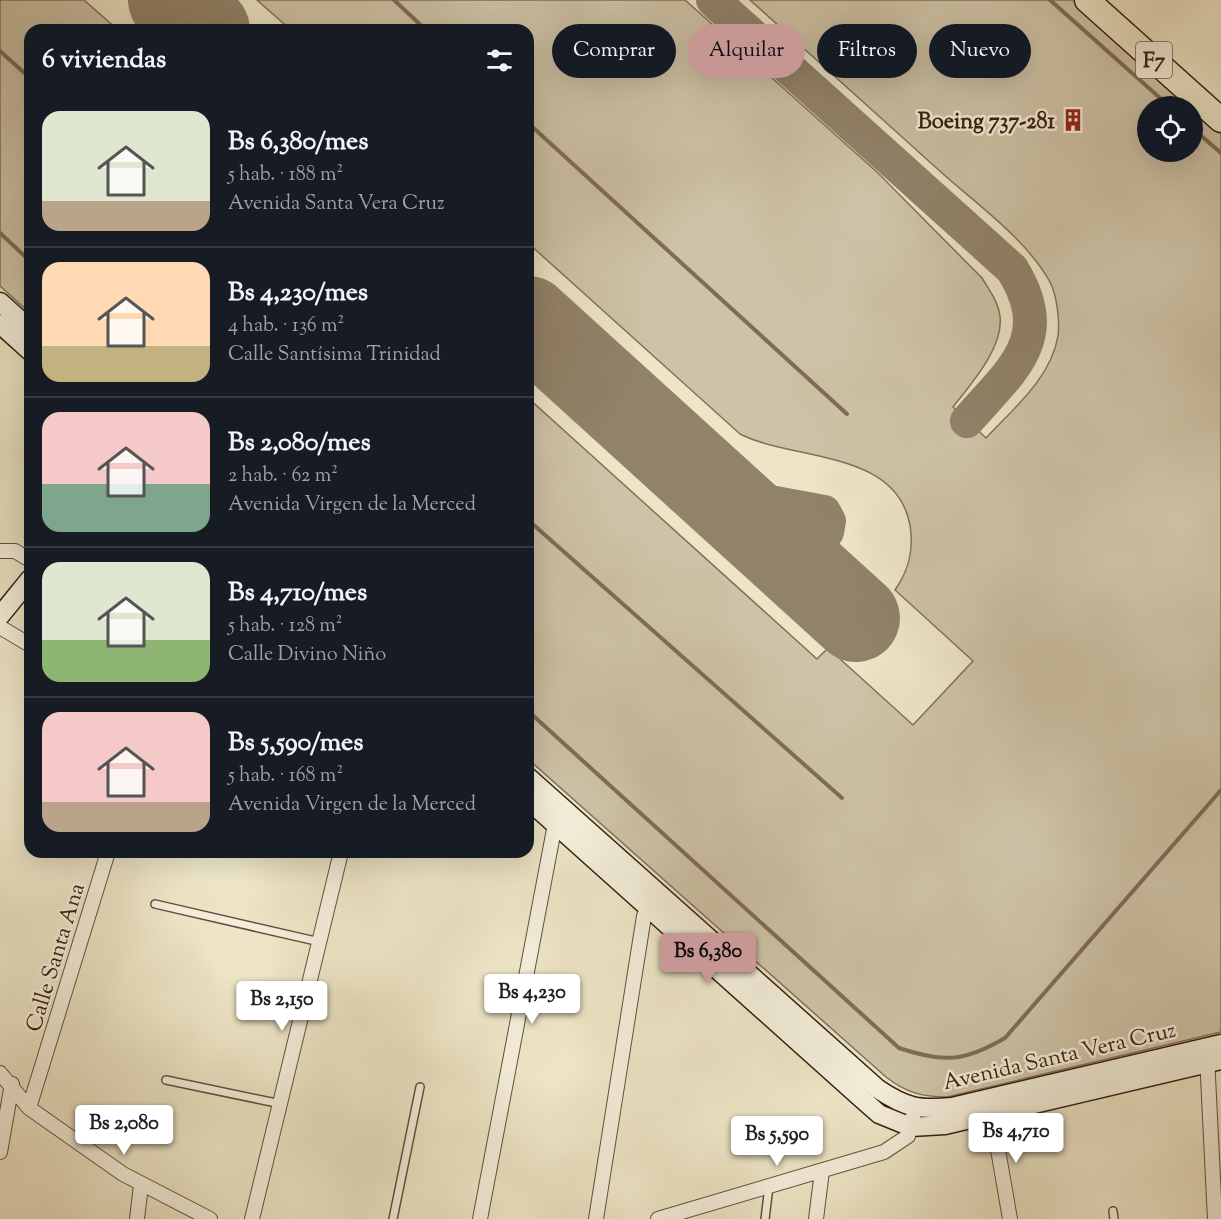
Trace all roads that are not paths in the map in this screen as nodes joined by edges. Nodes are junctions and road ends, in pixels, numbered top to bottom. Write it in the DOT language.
graph roads {
  1 [pos="1087,0"];
  2 [pos="1108,0"];
  3 [pos="1221,100"];
  4 [pos="1221,120"];
  5 [pos="0,302"];
  6 [pos="0,324"];
  7 [pos="24,324"];
  8 [pos="24,346"];
  9 [pos="0,551"];
  10 [pos="24,556"];
  11 [pos="24,586"];
  12 [pos="0,616"];
  13 [pos="0,627"];
  14 [pos="24,641"];
  15 [pos="534,782"];
  16 [pos="534,805"];
  17 [pos="555,824"];
  18 [pos="106,858"];
  19 [pos="340,858"];
  20 [pos="155,904"];
  21 [pos="648,906"];
  22 [pos="320,942"];
  23 [pos="1214,1053"];
  24 [pos="0,1073"];
  25 [pos="166,1080"];
  26 [pos="12,1084"];
  27 [pos="420,1087"];
  28 [pos="281,1104"];
  29 [pos="29,1108"];
  30 [pos="915,1108"];
  31 [pos="992,1115"];
  32 [pos="911,1127"];
  33 [pos="0,1152"];
  34 [pos="822,1171"];
  35 [pos="141,1185"];
  36 [pos="769,1186"];
  37 [pos="1113,1211"];
  38 [pos="136,1219"];
  39 [pos="210,1219"];
  40 [pos="252,1219"];
  41 [pos="393,1219"];
  42 [pos="480,1219"];
  43 [pos="596,1219"];
  44 [pos="658,1219"];
  45 [pos="765,1219"];
  46 [pos="816,1219"];
  47 [pos="1010,1219"];
  48 [pos="1114,1219"];
  49 [pos="1215,1219"];
  1 -- 4 [label="highway, F7"];
  2 -- 3 [label="highway, F7"];
  5 -- 7 [label="main road"];
  6 -- 8 [label="main road"];
  9 -- 10 [label="street"];
  11 -- 12 [label="main road"];
  13 -- 14 [label="street"];
  15 -- 30 [label="main road, Avenida Santa Vera Cruz"];
  16 -- 17 [label="main road, Avenida Santa Vera Cruz"];
  17 -- 21 [label="main road, Avenida Santa Vera Cruz"];
  17 -- 42 [label="street"];
  18 -- 29 [label="street, Calle Santa Ana"];
  19 -- 22 [label="street"];
  20 -- 22 [label="lane"];
  21 -- 32 [label="main road, Avenida Santa Vera Cruz"];
  21 -- 43 [label="street"];
  22 -- 28 [label="street"];
  23 -- 30 [label="main road, Avenida Santa Vera Cruz"];
  23 -- 31 [label="main road, Avenida Santa Vera Cruz"];
  23 -- 49 [label="street"];
  24 -- 26 [label="street"];
  25 -- 28 [label="lane"];
  26 -- 29 [label="street"];
  26 -- 33 [label="street"];
  27 -- 41 [label="lane"];
  28 -- 40 [label="street"];
  29 -- 35 [label="street"];
  30 -- 32 [label="street"];
  31 -- 32 [label="main road, Avenida Santa Vera Cruz"];
  31 -- 47 [label="street"];
  32 -- 34 [label="street"];
  34 -- 36 [label="street"];
  34 -- 46 [label="street"];
  35 -- 38 [label="street"];
  35 -- 39 [label="street"];
  36 -- 44 [label="street"];
  36 -- 45 [label="lane"];
  37 -- 48 [label="lane"];
}
